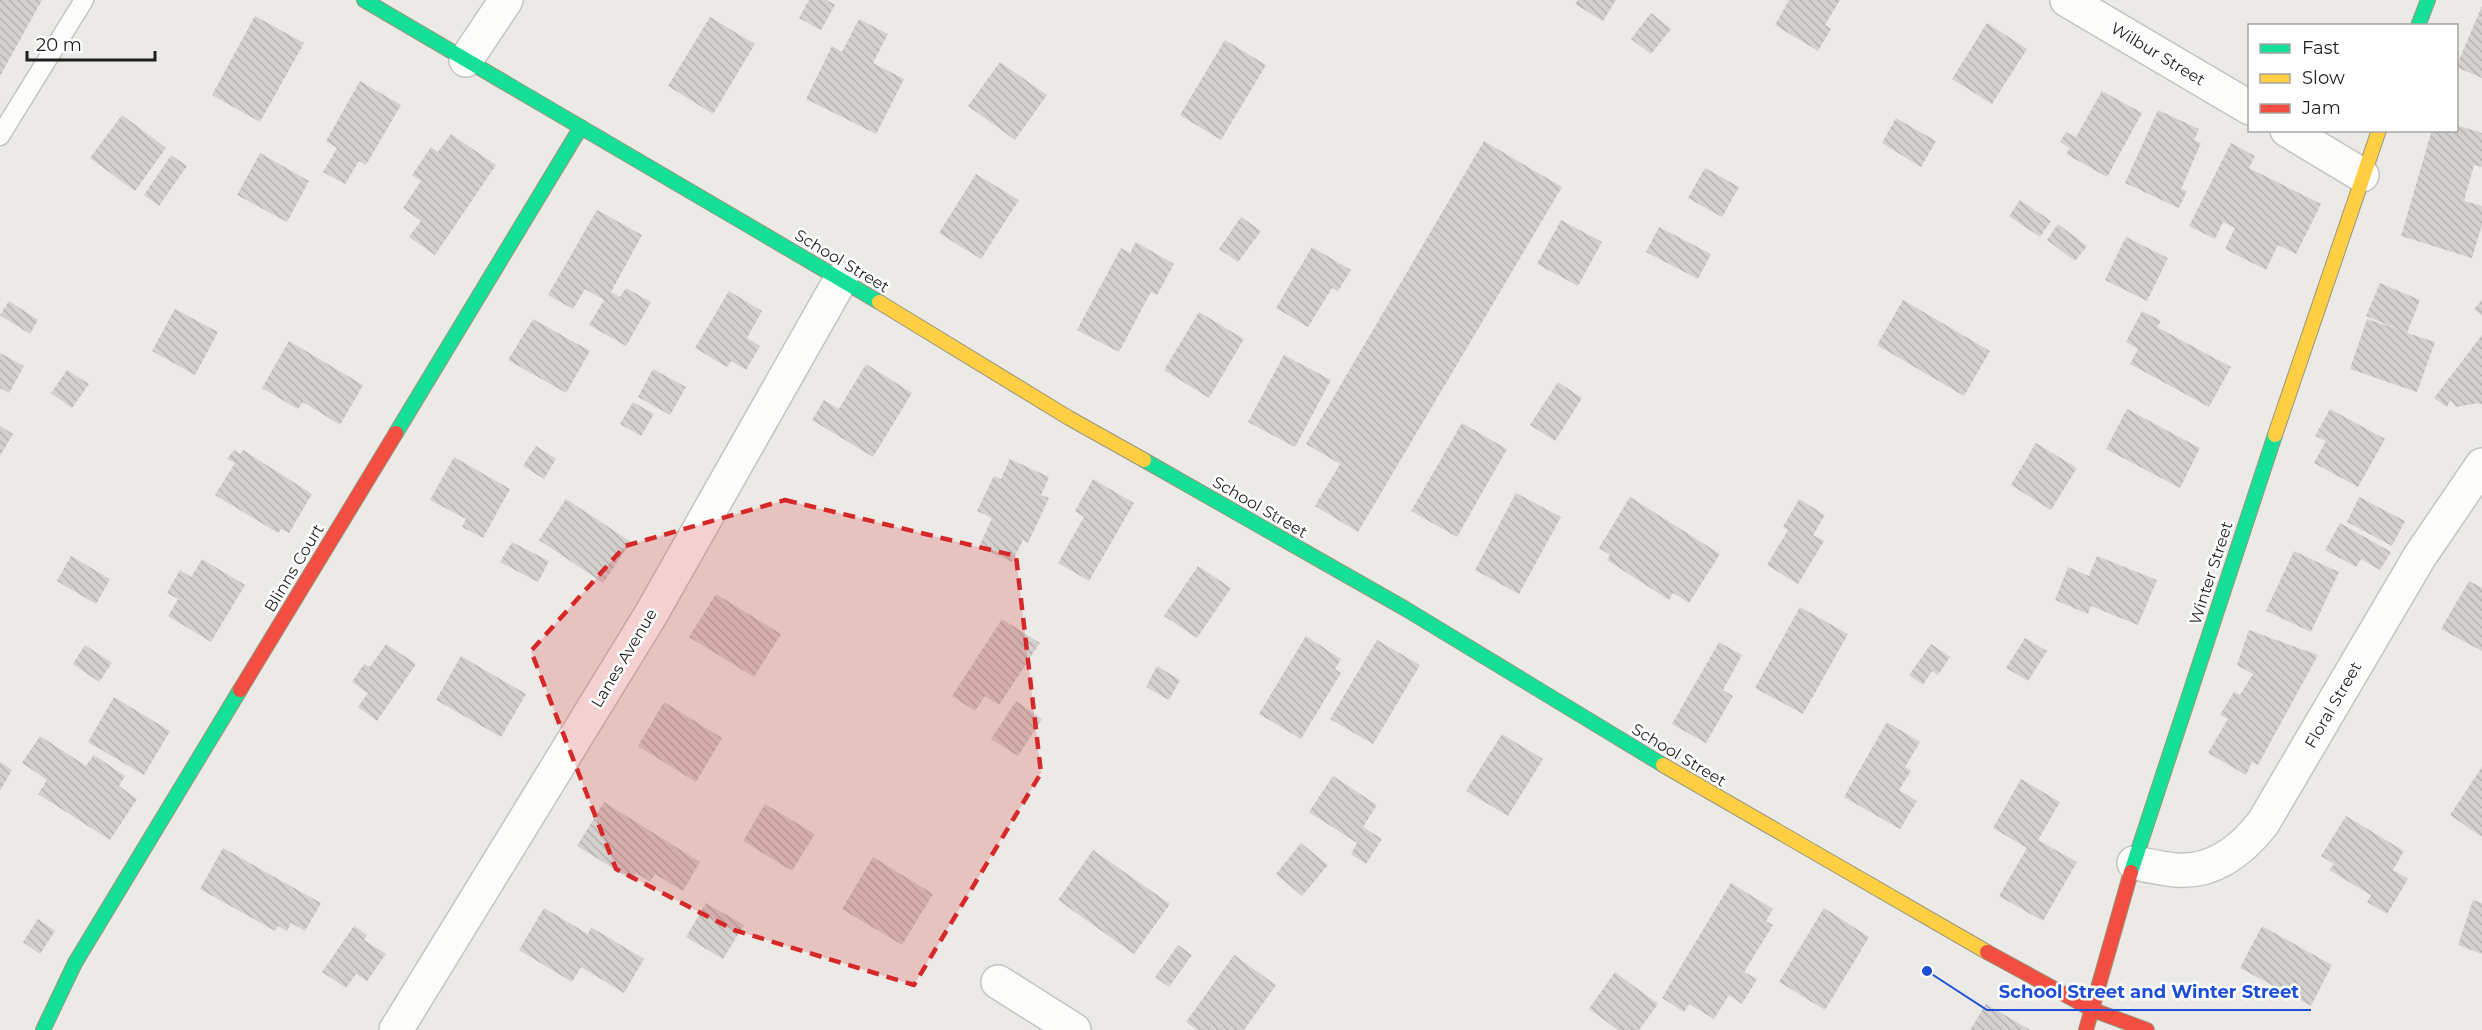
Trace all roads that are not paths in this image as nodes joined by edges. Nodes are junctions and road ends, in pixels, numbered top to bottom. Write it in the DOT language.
graph roads {
  1 [pos="84,0"];
  2 [pos="364,0"];
  3 [pos="506,0"];
  4 [pos="2067,0"];
  5 [pos="2428,0"];
  6 [pos="2419,24"];
  7 [pos="466,60"];
  8 [pos="2248,107"];
  9 [pos="6,114"];
  10 [pos="581,127"];
  11 [pos="2290,132"];
  12 [pos="2378,132"];
  13 [pos="0,136"];
  14 [pos="2362,175"];
  15 [pos="841,279"];
  16 [pos="2482,465"];
  17 [pos="2134,863"];
  18 [pos="998,982"];
  19 [pos="2093,1010"];
  20 [pos="43,1030"];
  21 [pos="396,1030"];
  22 [pos="1074,1030"];
  23 [pos="2086,1030"];
  24 [pos="2147,1030"];
  1 -- 9 [label="lane"];
  2 -- 7 [label="street, School Street"];
  3 -- 7 [label="street"];
  4 -- 8 [label="street, Wilbur Street"];
  5 -- 6 [label="street"];
  7 -- 10 [label="street, School Street"];
  9 -- 13 [label="lane"];
  10 -- 15 [label="street, School Street"];
  10 -- 20 [label="street, Blinns Court"];
  11 -- 14 [label="street"];
  12 -- 14 [label="street, Winter Street"];
  14 -- 17 [label="street, Winter Street"];
  15 -- 19 [label="street, School Street"];
  15 -- 21 [label="street, Lanes Avenue"];
  16 -- 17 [label="street, Floral Street"];
  17 -- 19 [label="street, Winter Street"];
  18 -- 22 [label="street"];
  19 -- 23 [label="street, Winter Street"];
  19 -- 24 [label="street, School Street"];
}
